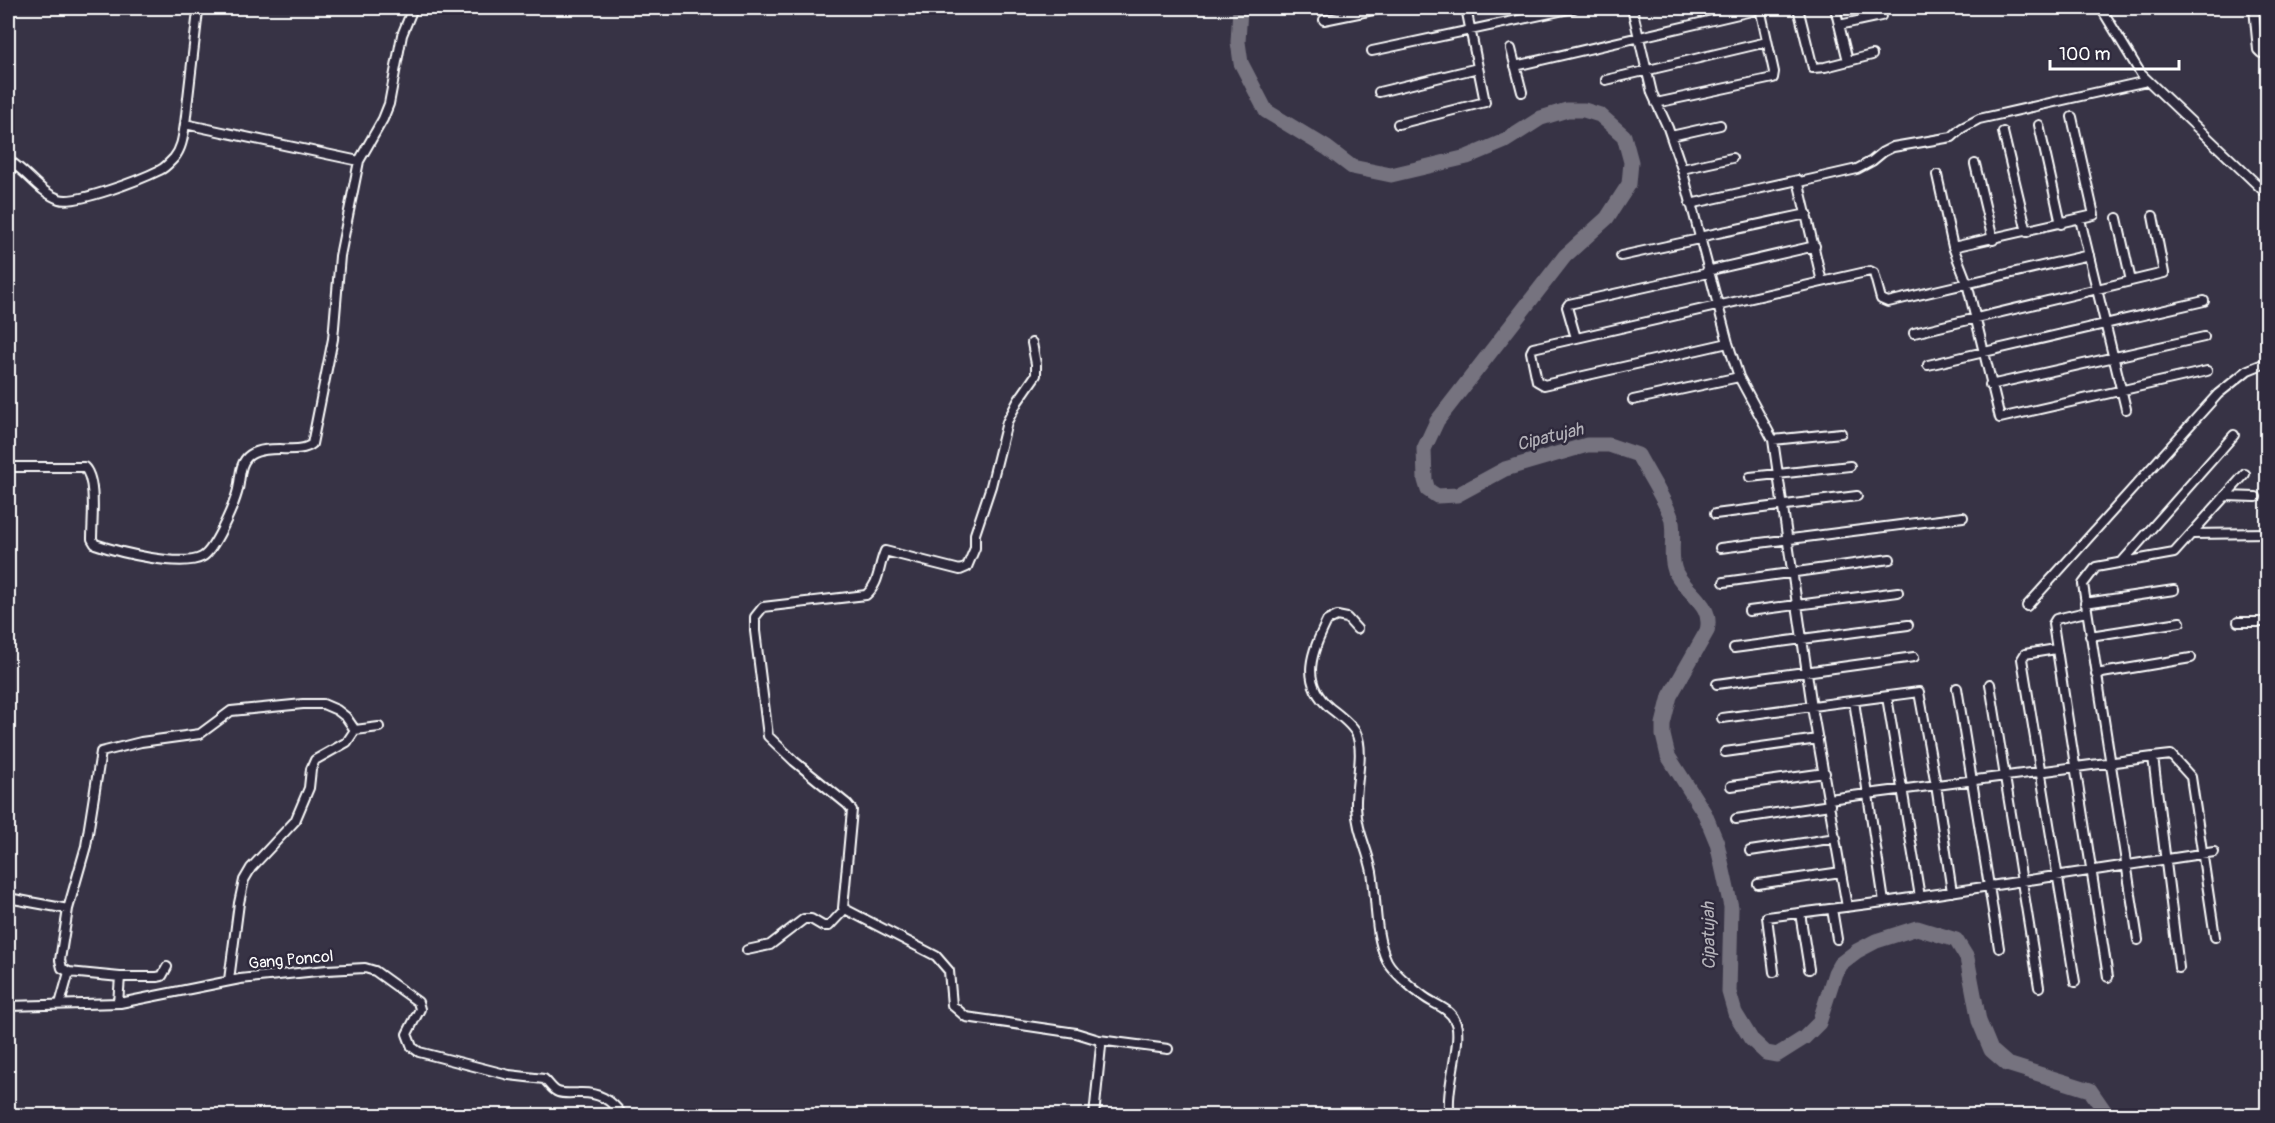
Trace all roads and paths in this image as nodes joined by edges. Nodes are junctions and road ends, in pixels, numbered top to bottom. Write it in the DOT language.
graph roads {
  1 [pos="194,8"];
  2 [pos="413,8"];
  3 [pos="1383,8"];
  4 [pos="1466,8"];
  5 [pos="1574,8"];
  6 [pos="1632,8"];
  7 [pos="1760,8"];
  8 [pos="1798,8"];
  9 [pos="1836,8"];
  10 [pos="2100,8"];
  11 [pos="2254,8"];
  12 [pos="1881,16"];
  13 [pos="1324,20"];
  14 [pos="1839,25"];
  15 [pos="1471,30"];
  16 [pos="1638,36"];
  17 [pos="1767,42"];
  18 [pos="1511,49"];
  19 [pos="1372,51"];
  20 [pos="2268,53"];
  21 [pos="1872,55"];
  22 [pos="1848,61"];
  23 [pos="1515,66"];
  24 [pos="1478,68"];
  25 [pos="1646,71"];
  26 [pos="1606,80"];
  27 [pos="2147,81"];
  28 [pos="1378,92"];
  29 [pos="1522,92"];
  30 [pos="1656,103"];
  31 [pos="2072,117"];
  32 [pos="185,124"];
  33 [pos="1398,124"];
  34 [pos="1720,125"];
  35 [pos="2039,125"];
  36 [pos="2003,132"];
  37 [pos="1671,136"];
  38 [pos="1732,158"];
  39 [pos="8,160"];
  40 [pos="359,161"];
  41 [pos="1975,164"];
  42 [pos="1682,169"];
  43 [pos="1937,175"];
  44 [pos="1800,182"];
  45 [pos="2268,195"];
  46 [pos="1690,204"];
  47 [pos="1807,214"];
  48 [pos="2153,216"];
  49 [pos="2117,218"];
  50 [pos="2080,219"];
  51 [pos="2061,224"];
  52 [pos="2027,232"];
  53 [pos="1699,238"];
  54 [pos="1993,240"];
  55 [pos="1815,246"];
  56 [pos="1953,248"];
  57 [pos="2089,255"];
  58 [pos="1621,256"];
  59 [pos="1708,272"];
  60 [pos="2131,281"];
  61 [pos="1822,282"];
  62 [pos="1966,283"];
  63 [pos="2097,289"];
  64 [pos="2204,301"];
  65 [pos="1718,306"];
  66 [pos="1975,318"];
  67 [pos="2105,324"];
  68 [pos="1914,333"];
  69 [pos="2204,337"];
  70 [pos="1576,338"];
  71 [pos="1032,343"];
  72 [pos="1728,343"];
  73 [pos="1983,352"];
  74 [pos="2114,358"];
  75 [pos="2268,362"];
  76 [pos="1928,364"];
  77 [pos="2207,371"];
  78 [pos="1739,377"];
  79 [pos="1990,386"];
  80 [pos="2121,391"];
  81 [pos="1633,400"];
  82 [pos="2126,409"];
  83 [pos="1842,433"];
  84 [pos="2234,435"];
  85 [pos="1773,440"];
  86 [pos="1850,466"];
  87 [pos="8,467"];
  88 [pos="1778,474"];
  89 [pos="2245,474"];
  90 [pos="1750,477"];
  91 [pos="1857,496"];
  92 [pos="2225,496"];
  93 [pos="2256,497"];
  94 [pos="1783,506"];
  95 [pos="1715,514"];
  96 [pos="1963,517"];
  97 [pos="2268,533"];
  98 [pos="2192,534"];
  99 [pos="1788,539"];
  100 [pos="1720,548"];
  101 [pos="1890,559"];
  102 [pos="2121,563"];
  103 [pos="1793,573"];
  104 [pos="1724,582"];
  105 [pos="2174,590"];
  106 [pos="1898,592"];
  107 [pos="1797,605"];
  108 [pos="2027,606"];
  109 [pos="2086,608"];
  110 [pos="1749,611"];
  111 [pos="2180,622"];
  112 [pos="2238,622"];
  113 [pos="2268,622"];
  114 [pos="1908,625"];
  115 [pos="1357,629"];
  116 [pos="2090,636"];
  117 [pos="1802,639"];
  118 [pos="1734,648"];
  119 [pos="2056,649"];
  120 [pos="1914,657"];
  121 [pos="2191,658"];
  122 [pos="1807,672"];
  123 [pos="2096,674"];
  124 [pos="1718,684"];
  125 [pos="1990,684"];
  126 [pos="1957,688"];
  127 [pos="1887,697"];
  128 [pos="1854,701"];
  129 [pos="1812,706"];
  130 [pos="1722,718"];
  131 [pos="378,727"];
  132 [pos="355,730"];
  133 [pos="1818,739"];
  134 [pos="1725,752"];
  135 [pos="2153,757"];
  136 [pos="2109,762"];
  137 [pos="2075,766"];
  138 [pos="2040,771"];
  139 [pos="1825,773"];
  140 [pos="2005,776"];
  141 [pos="1971,780"];
  142 [pos="1936,785"];
  143 [pos="1731,786"];
  144 [pos="1902,789"];
  145 [pos="1868,794"];
  146 [pos="1830,802"];
  147 [pos="1736,819"];
  148 [pos="1836,838"];
  149 [pos="1750,851"];
  150 [pos="2214,852"];
  151 [pos="2202,854"];
  152 [pos="2165,860"];
  153 [pos="2125,866"];
  154 [pos="2092,871"];
  155 [pos="1841,872"];
  156 [pos="2056,876"];
  157 [pos="2022,881"];
  158 [pos="1758,884"];
  159 [pos="1988,887"];
  160 [pos="1952,892"];
  161 [pos="1920,897"];
  162 [pos="8,898"];
  163 [pos="1884,902"];
  164 [pos="1847,907"];
  165 [pos="68,909"];
  166 [pos="1832,909"];
  167 [pos="844,910"];
  168 [pos="1800,913"];
  169 [pos="2215,937"];
  170 [pos="1837,939"];
  171 [pos="2138,940"];
  172 [pos="1999,948"];
  173 [pos="747,950"];
  174 [pos="167,967"];
  175 [pos="2179,968"];
  176 [pos="1809,969"];
  177 [pos="69,972"];
  178 [pos="1774,972"];
  179 [pos="120,977"];
  180 [pos="2108,977"];
  181 [pos="229,980"];
  182 [pos="2075,982"];
  183 [pos="2039,987"];
  184 [pos="118,1003"];
  185 [pos="60,1004"];
  186 [pos="8,1006"];
  187 [pos="1099,1040"];
  188 [pos="1168,1049"];
  189 [pos="623,1116"];
  190 [pos="1094,1116"];
  191 [pos="1450,1116"];
  1 -- 32 [label="street"];
  2 -- 40 [label="street"];
  3 -- 13 [label="street"];
  4 -- 15 [label="street"];
  5 -- 15 [label="street"];
  6 -- 16 [label="street"];
  7 -- 16 [label="street"];
  7 -- 17 [label="street"];
  8 -- 22 [label="street"];
  9 -- 14 [label="street"];
  10 -- 27 [label="street"];
  11 -- 20 [label="street"];
  12 -- 14 [label="street"];
  14 -- 22 [label="street"];
  15 -- 19 [label="street"];
  15 -- 24 [label="street"];
  16 -- 23 [label="street"];
  16 -- 25 [label="street"];
  17 -- 25 [label="street"];
  17 -- 30 [label="street"];
  18 -- 23 [label="street"];
  21 -- 22 [label="street"];
  23 -- 29 [label="street"];
  24 -- 28 [label="street"];
  24 -- 33 [label="street"];
  25 -- 26 [label="street"];
  25 -- 30 [label="street"];
  27 -- 44 [label="street"];
  27 -- 45 [label="street"];
  30 -- 37 [label="street"];
  31 -- 50 [label="street"];
  32 -- 39 [label="street"];
  32 -- 40 [label="street"];
  34 -- 37 [label="street"];
  35 -- 51 [label="street"];
  36 -- 52 [label="street"];
  37 -- 42 [label="street"];
  38 -- 42 [label="street"];
  40 -- 87 [label="street"];
  41 -- 54 [label="street"];
  42 -- 46 [label="street"];
  43 -- 56 [label="street"];
  44 -- 46 [label="street"];
  44 -- 47 [label="street"];
  46 -- 53 [label="street"];
  47 -- 53 [label="street"];
  47 -- 55 [label="street"];
  48 -- 60 [label="street"];
  49 -- 60 [label="street"];
  50 -- 51 [label="street"];
  50 -- 57 [label="street"];
  51 -- 52 [label="street"];
  52 -- 54 [label="street"];
  53 -- 58 [label="street"];
  53 -- 59 [label="street"];
  54 -- 56 [label="street"];
  55 -- 59 [label="street"];
  55 -- 61 [label="street"];
  56 -- 62 [label="street"];
  57 -- 62 [label="street"];
  57 -- 63 [label="street"];
  59 -- 65 [label="street"];
  59 -- 70 [label="street"];
  60 -- 63 [label="street"];
  61 -- 62 [label="street"];
  61 -- 65 [label="street"];
  62 -- 66 [label="street"];
  63 -- 66 [label="street"];
  63 -- 67 [label="street"];
  64 -- 67 [label="street"];
  65 -- 70 [label="street"];
  65 -- 72 [label="street"];
  66 -- 68 [label="street"];
  66 -- 73 [label="street"];
  67 -- 73 [label="street"];
  67 -- 74 [label="street"];
  69 -- 74 [label="street"];
  70 -- 72 [label="street"];
  71 -- 167 [label="street"];
  72 -- 78 [label="street"];
  73 -- 76 [label="street"];
  73 -- 79 [label="street"];
  74 -- 79 [label="street"];
  74 -- 80 [label="street"];
  75 -- 108 [label="street"];
  77 -- 80 [label="street"];
  78 -- 81 [label="street"];
  78 -- 85 [label="street"];
  79 -- 80 [label="street"];
  80 -- 82 [label="street"];
  83 -- 85 [label="street"];
  84 -- 102 [label="street"];
  85 -- 88 [label="street"];
  86 -- 88 [label="street"];
  88 -- 90 [label="street"];
  88 -- 94 [label="street"];
  89 -- 92 [label="street"];
  91 -- 94 [label="street"];
  92 -- 93 [label="street"];
  92 -- 98 [label="street"];
  94 -- 95 [label="street"];
  94 -- 99 [label="street"];
  96 -- 99 [label="street"];
  97 -- 98 [label="street"];
  98 -- 102 [label="street"];
  99 -- 100 [label="street"];
  99 -- 103 [label="street"];
  101 -- 103 [label="street"];
  102 -- 109 [label="street"];
  103 -- 104 [label="street"];
  103 -- 107 [label="street"];
  105 -- 109 [label="street"];
  106 -- 107 [label="street"];
  107 -- 110 [label="street"];
  107 -- 117 [label="street"];
  109 -- 116 [label="street"];
  109 -- 119 [label="street"];
  111 -- 116 [label="street"];
  112 -- 113 [label="street"];
  114 -- 117 [label="street"];
  115 -- 191 [label="street"];
  116 -- 123 [label="street"];
  117 -- 118 [label="street"];
  117 -- 122 [label="street"];
  119 -- 137 [label="street"];
  119 -- 138 [label="street"];
  120 -- 122 [label="street"];
  121 -- 123 [label="street"];
  122 -- 124 [label="street"];
  122 -- 129 [label="street"];
  123 -- 136 [label="street"];
  125 -- 140 [label="street"];
  126 -- 141 [label="street"];
  127 -- 128 [label="street"];
  127 -- 142 [label="street"];
  127 -- 144 [label="street"];
  128 -- 129 [label="street"];
  128 -- 145 [label="street"];
  129 -- 130 [label="street"];
  129 -- 133 [label="street"];
  131 -- 132 [label="street"];
  132 -- 165 [label="street"];
  132 -- 181 [label="street"];
  133 -- 134 [label="street"];
  133 -- 139 [label="street"];
  135 -- 136 [label="street"];
  135 -- 151 [label="street"];
  135 -- 152 [label="street"];
  136 -- 137 [label="street"];
  136 -- 153 [label="street"];
  137 -- 138 [label="street"];
  137 -- 154 [label="street"];
  138 -- 140 [label="street"];
  138 -- 156 [label="street"];
  139 -- 143 [label="street"];
  139 -- 146 [label="street"];
  140 -- 141 [label="street"];
  140 -- 157 [label="street"];
  141 -- 142 [label="street"];
  141 -- 159 [label="street"];
  142 -- 144 [label="street"];
  142 -- 160 [label="street"];
  144 -- 145 [label="street"];
  144 -- 161 [label="street"];
  145 -- 146 [label="street"];
  145 -- 163 [label="street"];
  146 -- 147 [label="street"];
  146 -- 148 [label="street"];
  148 -- 149 [label="street"];
  148 -- 155 [label="street"];
  150 -- 151 [label="street"];
  151 -- 152 [label="street"];
  151 -- 169 [label="street"];
  152 -- 153 [label="street"];
  152 -- 175 [label="street"];
  153 -- 154 [label="street"];
  153 -- 171 [label="street"];
  154 -- 156 [label="street"];
  154 -- 180 [label="street"];
  155 -- 158 [label="street"];
  155 -- 164 [label="street"];
  156 -- 157 [label="street"];
  156 -- 182 [label="street"];
  157 -- 159 [label="street"];
  157 -- 183 [label="street"];
  159 -- 160 [label="street"];
  159 -- 172 [label="street"];
  160 -- 161 [label="street"];
  161 -- 163 [label="street"];
  162 -- 165 [label="street"];
  163 -- 164 [label="street"];
  164 -- 166 [label="street"];
  165 -- 177 [label="street"];
  166 -- 168 [label="street"];
  166 -- 170 [label="street"];
  167 -- 173 [label="street"];
  167 -- 187 [label="street"];
  168 -- 176 [label="street"];
  168 -- 178 [label="street"];
  174 -- 179 [label="street"];
  177 -- 179 [label="street"];
  177 -- 185 [label="street"];
  179 -- 184 [label="street"];
  181 -- 184 [label="street, Gang Poncol"];
  181 -- 189 [label="street, Gang Poncol"];
  184 -- 185 [label="street, Gang Poncol"];
  185 -- 186 [label="street, Gang Poncol"];
  187 -- 188 [label="street"];
  187 -- 190 [label="street"];
}
